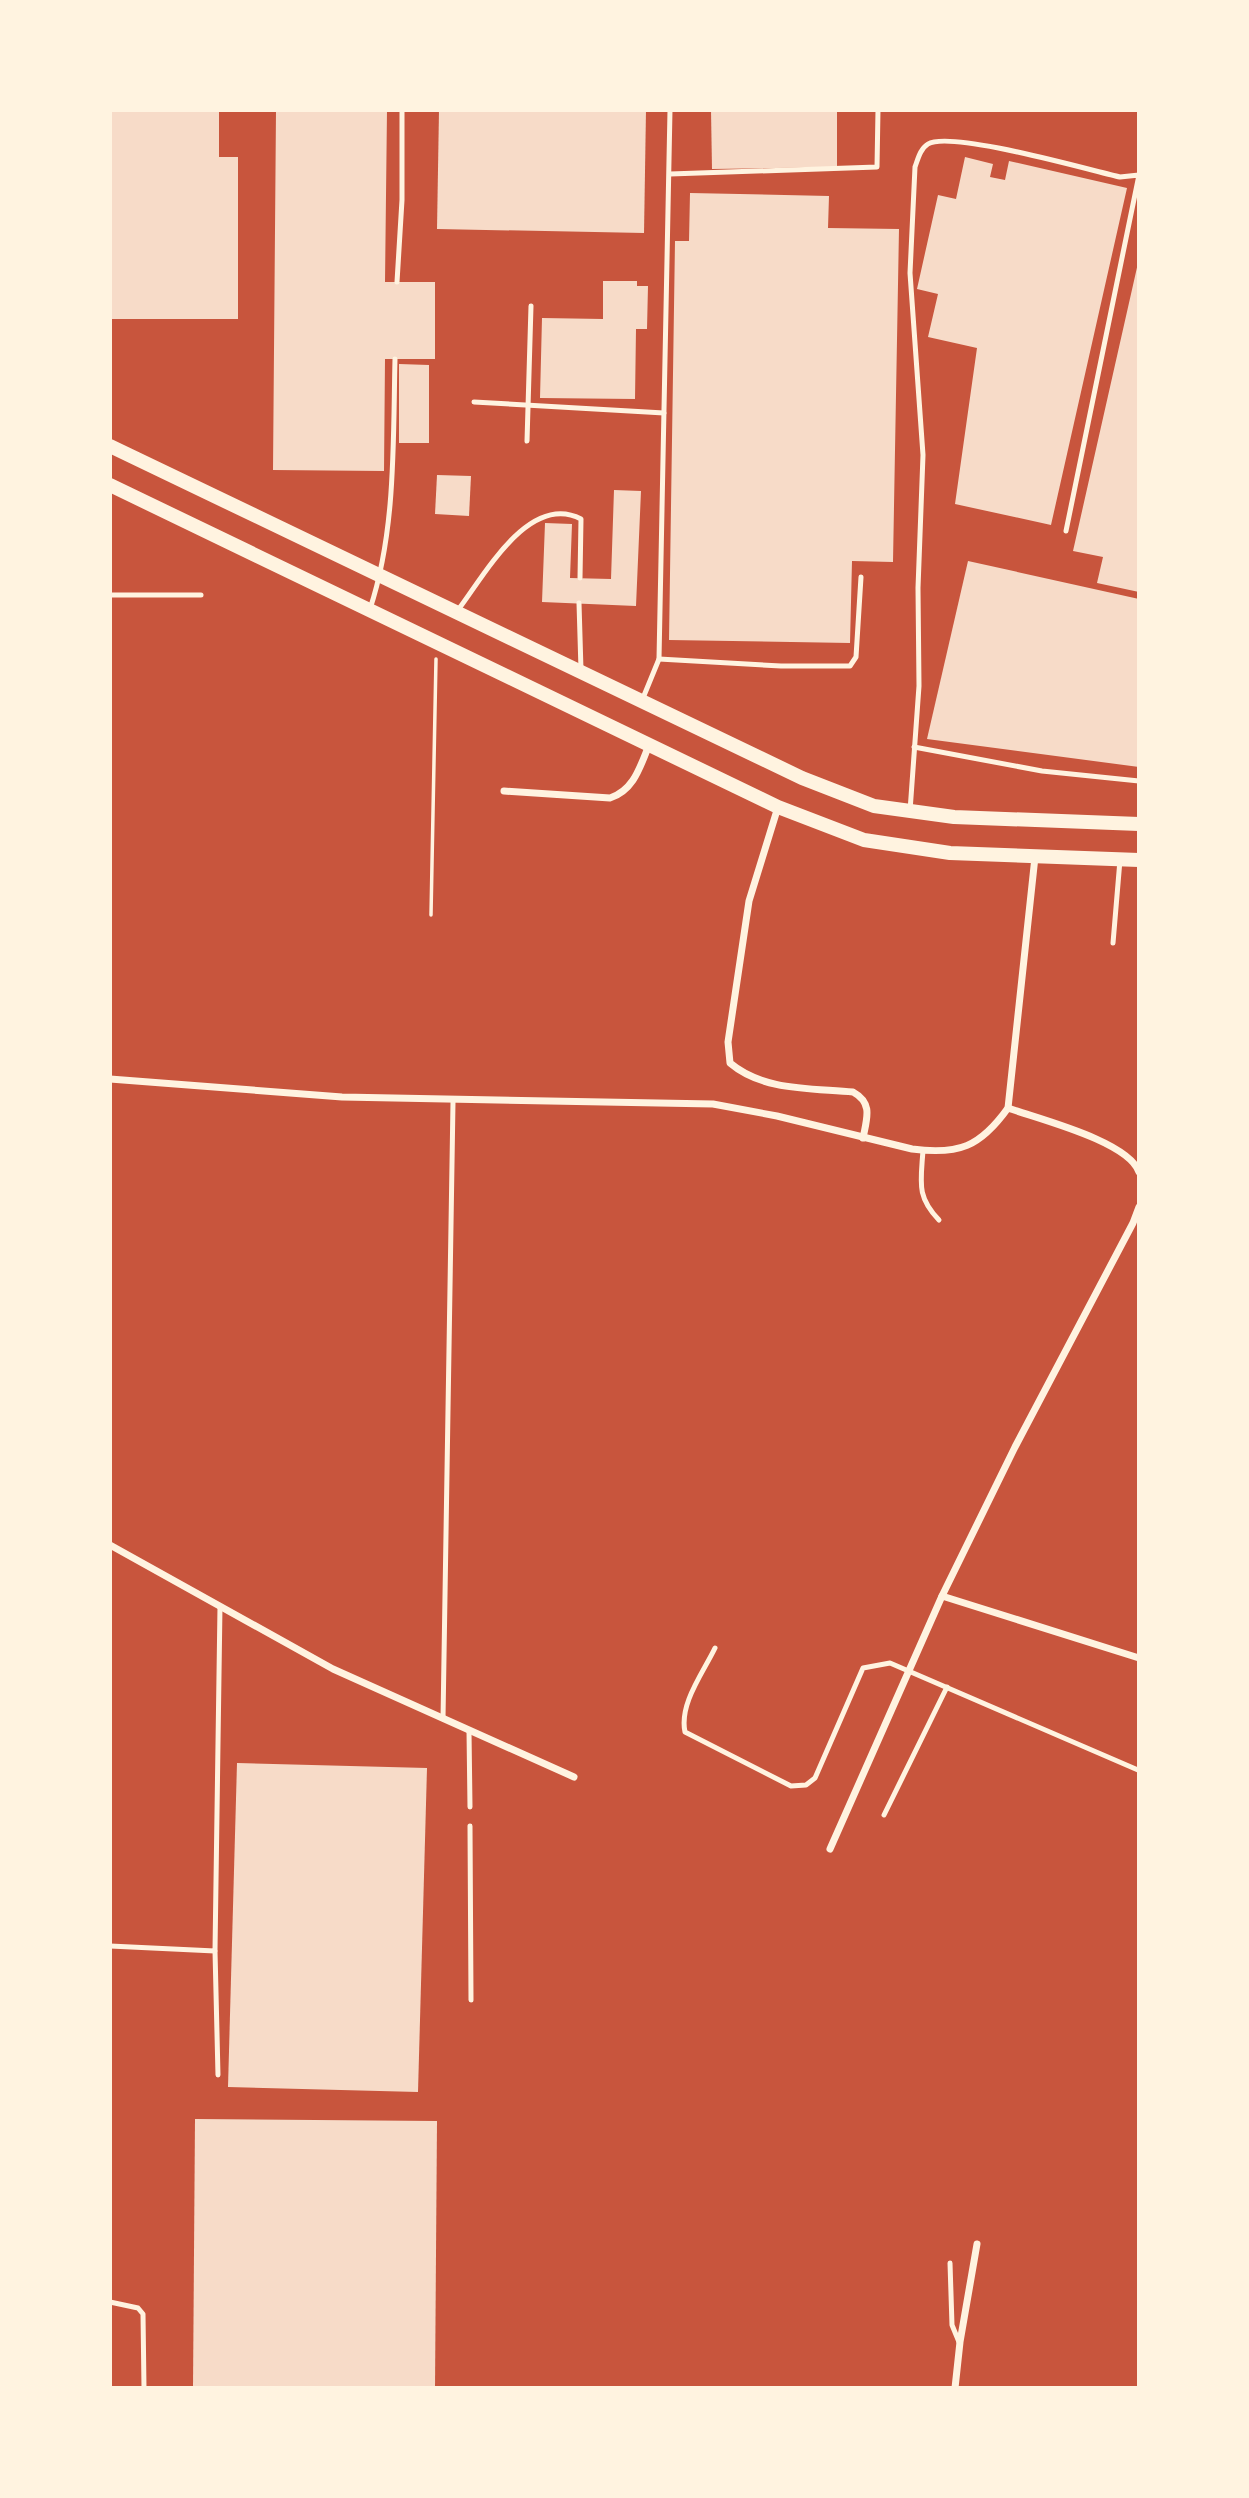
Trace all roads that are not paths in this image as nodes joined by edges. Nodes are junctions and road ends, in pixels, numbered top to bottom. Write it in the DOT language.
graph roads {
  1 [pos="402,110"];
  2 [pos="670,110"];
  3 [pos="878,110"];
  4 [pos="670,174"];
  5 [pos="397,282"];
  6 [pos="531,306"];
  7 [pos="395,359"];
  8 [pos="474,402"];
  9 [pos="527,405"];
  10 [pos="664,413"];
  11 [pos="527,441"];
  12 [pos="110,446"];
  13 [pos="110,485"];
  14 [pos="1066,531"];
  15 [pos="381,576"];
  16 [pos="861,577"];
  17 [pos="580,578"];
  18 [pos="110,595"];
  19 [pos="201,595"];
  20 [pos="579,603"];
  21 [pos="370,611"];
  22 [pos="457,612"];
  23 [pos="659,659"];
  24 [pos="581,672"];
  25 [pos="642,701"];
  26 [pos="649,745"];
  27 [pos="914,747"];
  28 [pos="1139,781"];
  29 [pos="504,791"];
  30 [pos="778,807"];
  31 [pos="909,811"];
  32 [pos="1139,824"];
  33 [pos="1035,857"];
  34 [pos="1120,860"];
  35 [pos="1139,860"];
  36 [pos="1113,943"];
  37 [pos="110,1079"];
  38 [pos="453,1102"];
  39 [pos="1007,1108"];
  40 [pos="863,1138"];
  41 [pos="923,1150"];
  42 [pos="1139,1172"];
  43 [pos="1139,1208"];
  44 [pos="939,1220"];
  45 [pos="110,1545"];
  46 [pos="942,1596"];
  47 [pos="220,1606"];
  48 [pos="715,1648"];
  49 [pos="1139,1658"];
  50 [pos="907,1670"];
  51 [pos="947,1687"];
  52 [pos="443,1719"];
  53 [pos="470,1731"];
  54 [pos="1138,1770"];
  55 [pos="573,1777"];
  56 [pos="470,1807"];
  57 [pos="884,1815"];
  58 [pos="470,1826"];
  59 [pos="830,1849"];
  60 [pos="110,1946"];
  61 [pos="215,1951"];
  62 [pos="471,2000"];
  63 [pos="218,2075"];
  64 [pos="977,2244"];
  65 [pos="950,2263"];
  66 [pos="110,2302"];
  67 [pos="960,2343"];
  68 [pos="144,2388"];
  69 [pos="955,2388"];
  1 -- 5 [label="lane"];
  2 -- 4 [label="lane"];
  3 -- 4 [label="lane"];
  4 -- 10 [label="lane"];
  6 -- 9 [label="lane"];
  7 -- 15 [label="lane"];
  8 -- 9 [label="lane"];
  9 -- 10 [label="lane"];
  9 -- 11 [label="lane"];
  10 -- 23 [label="lane"];
  12 -- 15 [label="main road"];
  13 -- 21 [label="main road"];
  14 -- 27 [label="lane"];
  15 -- 21 [label="lane"];
  15 -- 22 [label="main road"];
  16 -- 23 [label="lane"];
  17 -- 22 [label="lane"];
  18 -- 19 [label="lane"];
  20 -- 24 [label="lane"];
  21 -- 26 [label="main road"];
  22 -- 24 [label="main road"];
  23 -- 25 [label="lane"];
  24 -- 25 [label="main road"];
  25 -- 31 [label="main road"];
  26 -- 29 [label="street"];
  26 -- 30 [label="main road"];
  27 -- 28 [label="lane"];
  27 -- 31 [label="lane"];
  30 -- 33 [label="main road"];
  30 -- 40 [label="street"];
  31 -- 32 [label="main road"];
  33 -- 34 [label="main road"];
  33 -- 39 [label="street"];
  34 -- 35 [label="main road"];
  34 -- 36 [label="lane"];
  37 -- 38 [label="street"];
  38 -- 40 [label="street"];
  38 -- 52 [label="lane"];
  39 -- 41 [label="street"];
  39 -- 42 [label="street"];
  40 -- 41 [label="street"];
  41 -- 44 [label="lane"];
  43 -- 46 [label="street"];
  45 -- 47 [label="street"];
  46 -- 49 [label="street"];
  46 -- 50 [label="street"];
  47 -- 52 [label="street"];
  47 -- 61 [label="lane"];
  48 -- 50 [label="lane"];
  50 -- 51 [label="lane"];
  50 -- 59 [label="street"];
  51 -- 54 [label="lane"];
  51 -- 57 [label="lane"];
  52 -- 53 [label="street"];
  53 -- 55 [label="street"];
  53 -- 56 [label="lane"];
  58 -- 62 [label="lane"];
  60 -- 61 [label="lane"];
  61 -- 63 [label="lane"];
  64 -- 67 [label="street"];
  65 -- 67 [label="lane"];
  66 -- 68 [label="lane"];
  67 -- 69 [label="street"];
}
